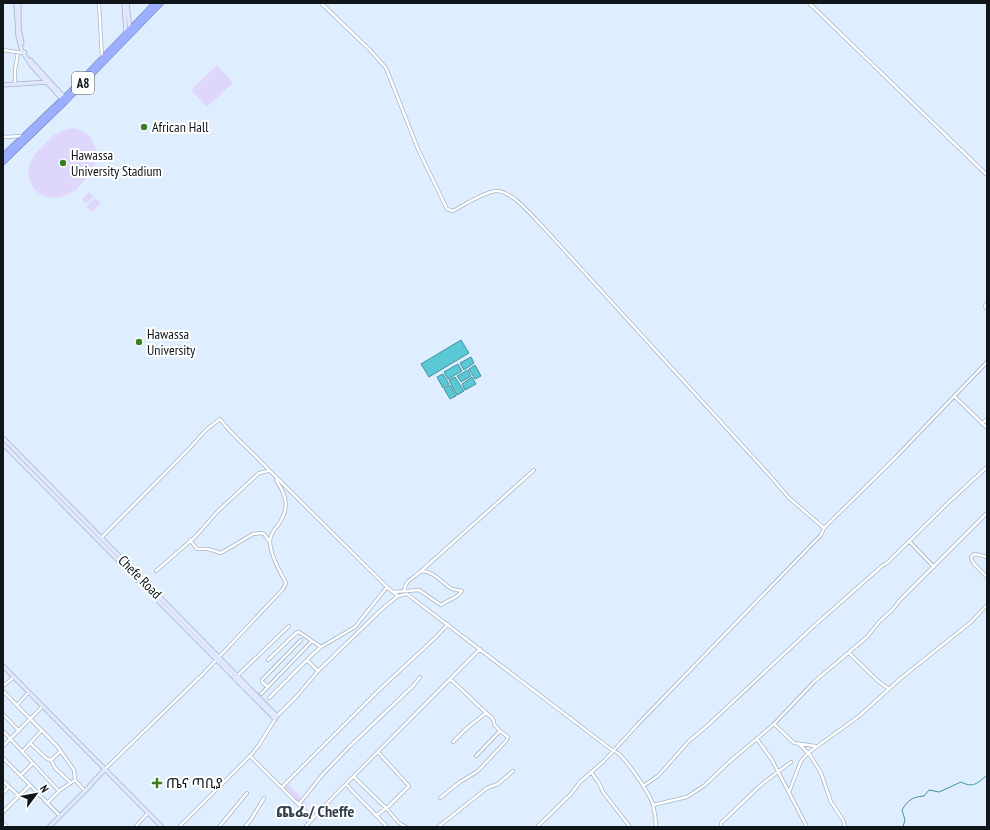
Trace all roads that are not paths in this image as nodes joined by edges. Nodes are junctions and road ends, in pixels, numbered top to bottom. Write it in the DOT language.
graph roads {
  1 [pos="18,3"];
  2 [pos="98,3"];
  3 [pos="156,3"];
  4 [pos="162,3"];
  5 [pos="321,3"];
  6 [pos="809,3"];
  7 [pos="125,4"];
  8 [pos="129,32"];
  9 [pos="3,50"];
  10 [pos="18,52"];
  11 [pos="24,53"];
  12 [pos="102,58"];
  13 [pos="49,81"];
  14 [pos="3,84"];
  15 [pos="15,84"];
  16 [pos="65,99"];
  17 [pos="24,136"];
  18 [pos="3,137"];
  19 [pos="3,156"];
  20 [pos="3,162"];
  21 [pos="987,176"];
  22 [pos="987,304"];
  23 [pos="987,309"];
  24 [pos="986,365"];
  25 [pos="954,396"];
  26 [pos="987,419"];
  27 [pos="982,424"];
  28 [pos="987,428"];
  29 [pos="3,438"];
  30 [pos="3,444"];
  31 [pos="987,467"];
  32 [pos="269,470"];
  33 [pos="534,470"];
  34 [pos="274,476"];
  35 [pos="987,513"];
  36 [pos="824,528"];
  37 [pos="101,538"];
  38 [pos="190,540"];
  39 [pos="909,541"];
  40 [pos="270,542"];
  41 [pos="987,557"];
  42 [pos="934,567"];
  43 [pos="156,571"];
  44 [pos="419,572"];
  45 [pos="987,576"];
  46 [pos="387,587"];
  47 [pos="404,591"];
  48 [pos="393,593"];
  49 [pos="398,596"];
  50 [pos="987,605"];
  51 [pos="448,624"];
  52 [pos="289,626"];
  53 [pos="301,640"];
  54 [pos="312,641"];
  55 [pos="321,647"];
  56 [pos="480,649"];
  57 [pos="849,653"];
  58 [pos="217,658"];
  59 [pos="268,660"];
  60 [pos="307,660"];
  61 [pos="3,666"];
  62 [pos="318,671"];
  63 [pos="14,677"];
  64 [pos="236,677"];
  65 [pos="420,677"];
  66 [pos="450,679"];
  67 [pos="3,686"];
  68 [pos="268,687"];
  69 [pos="888,689"];
  70 [pos="3,691"];
  71 [pos="29,692"];
  72 [pos="261,694"];
  73 [pos="269,698"];
  74 [pos="17,704"];
  75 [pos="43,706"];
  76 [pos="486,713"];
  77 [pos="3,714"];
  78 [pos="276,718"];
  79 [pos="31,719"];
  80 [pos="774,724"];
  81 [pos="42,730"];
  82 [pos="19,731"];
  83 [pos="500,731"];
  84 [pos="3,732"];
  85 [pos="10,739"];
  86 [pos="757,739"];
  87 [pos="453,742"];
  88 [pos="30,743"];
  89 [pos="799,744"];
  90 [pos="3,746"];
  91 [pos="815,746"];
  92 [pos="612,750"];
  93 [pos="61,751"];
  94 [pos="22,752"];
  95 [pos="378,752"];
  96 [pos="808,753"];
  97 [pos="250,756"];
  98 [pos="476,756"];
  99 [pos="3,758"];
  100 [pos="51,760"];
  101 [pos="791,762"];
  102 [pos="33,763"];
  103 [pos="106,769"];
  104 [pos="513,771"];
  105 [pos="591,772"];
  106 [pos="779,772"];
  107 [pos="21,776"];
  108 [pos="354,777"];
  109 [pos="75,780"];
  110 [pos="3,781"];
  111 [pos="71,782"];
  112 [pos="346,784"];
  113 [pos="30,785"];
  114 [pos="643,786"];
  115 [pos="9,787"];
  116 [pos="282,787"];
  117 [pos="59,791"];
  118 [pos="86,791"];
  119 [pos="789,792"];
  120 [pos="3,793"];
  121 [pos="247,793"];
  122 [pos="19,796"];
  123 [pos="264,798"];
  124 [pos="440,798"];
  125 [pos="47,803"];
  126 [pos="299,804"];
  127 [pos="653,805"];
  128 [pos="386,808"];
  129 [pos="3,812"];
  130 [pos="148,813"];
  131 [pos="377,815"];
  132 [pos="60,816"];
  133 [pos="313,819"];
  134 [pos="3,823"];
  135 [pos="7,827"];
  136 [pos="49,827"];
  137 [pos="134,827"];
  138 [pos="162,827"];
  139 [pos="179,827"];
  140 [pos="219,827"];
  141 [pos="244,827"];
  142 [pos="304,827"];
  143 [pos="387,827"];
  144 [pos="406,827"];
  145 [pos="438,827"];
  146 [pos="537,827"];
  147 [pos="630,827"];
  148 [pos="656,827"];
  149 [pos="721,827"];
  150 [pos="807,827"];
  151 [pos="845,827"];
  1 -- 11 [label="street"];
  2 -- 12 [label="street"];
  3 -- 8 [label="highway, A8"];
  4 -- 8 [label="highway, A8"];
  5 -- 36 [label="street"];
  6 -- 21 [label="street"];
  7 -- 8 [label="street"];
  8 -- 12 [label="highway, A8"];
  8 -- 16 [label="highway, A8"];
  9 -- 10 [label="street"];
  10 -- 11 [label="street"];
  10 -- 15 [label="street"];
  11 -- 13 [label="street"];
  12 -- 16 [label="highway, A8"];
  13 -- 15 [label="street"];
  13 -- 16 [label="street"];
  14 -- 15 [label="street"];
  16 -- 17 [label="highway, A8"];
  16 -- 20 [label="highway, A8"];
  17 -- 18 [label="street"];
  17 -- 19 [label="highway, A8"];
  22 -- 23 [label="street"];
  24 -- 25 [label="street"];
  25 -- 27 [label="street"];
  25 -- 36 [label="street"];
  26 -- 27 [label="street"];
  27 -- 28 [label="street"];
  29 -- 37 [label="street, Chefe Road"];
  30 -- 58 [label="street, Chefe Road"];
  31 -- 39 [label="street"];
  32 -- 34 [label="street"];
  32 -- 37 [label="street"];
  32 -- 38 [label="street"];
  33 -- 44 [label="street"];
  34 -- 40 [label="street"];
  34 -- 46 [label="street"];
  35 -- 42 [label="street"];
  36 -- 92 [label="street"];
  37 -- 58 [label="street, Chefe Road"];
  38 -- 40 [label="street"];
  38 -- 43 [label="street"];
  39 -- 42 [label="street"];
  39 -- 114 [label="street"];
  40 -- 58 [label="street"];
  41 -- 45 [label="street"];
  42 -- 57 [label="street"];
  44 -- 47 [label="street"];
  44 -- 47 [label="street"];
  46 -- 48 [label="street"];
  46 -- 55 [label="street"];
  47 -- 48 [label="street"];
  48 -- 49 [label="street"];
  49 -- 51 [label="street"];
  49 -- 62 [label="street"];
  50 -- 69 [label="street"];
  51 -- 56 [label="street"];
  51 -- 116 [label="street"];
  52 -- 64 [label="street"];
  53 -- 68 [label="street"];
  54 -- 55 [label="street"];
  54 -- 59 [label="street"];
  54 -- 68 [label="street"];
  55 -- 60 [label="street"];
  56 -- 66 [label="street"];
  56 -- 92 [label="street"];
  57 -- 69 [label="street"];
  57 -- 80 [label="street"];
  58 -- 64 [label="street, Chefe Road"];
  58 -- 103 [label="street"];
  60 -- 62 [label="street"];
  60 -- 73 [label="street"];
  61 -- 63 [label="street"];
  62 -- 78 [label="street"];
  63 -- 67 [label="street"];
  63 -- 71 [label="street"];
  64 -- 78 [label="street, Chefe Road"];
  65 -- 126 [label="street"];
  66 -- 76 [label="street"];
  66 -- 95 [label="street"];
  68 -- 72 [label="street"];
  69 -- 91 [label="street"];
  70 -- 74 [label="street"];
  71 -- 74 [label="street"];
  71 -- 75 [label="street"];
  74 -- 79 [label="street"];
  75 -- 79 [label="street"];
  75 -- 103 [label="street"];
  76 -- 83 [label="street"];
  76 -- 87 [label="street"];
  77 -- 82 [label="street"];
  78 -- 97 [label="street"];
  79 -- 81 [label="street"];
  79 -- 82 [label="street"];
  80 -- 86 [label="street"];
  80 -- 89 [label="street"];
  81 -- 88 [label="street"];
  81 -- 93 [label="street"];
  82 -- 85 [label="street"];
  83 -- 98 [label="street"];
  83 -- 124 [label="street"];
  84 -- 85 [label="street"];
  85 -- 90 [label="street"];
  85 -- 94 [label="street"];
  86 -- 106 [label="street"];
  86 -- 127 [label="street"];
  88 -- 94 [label="street"];
  88 -- 100 [label="street"];
  89 -- 91 [label="street"];
  89 -- 96 [label="street"];
  91 -- 96 [label="street"];
  92 -- 105 [label="street"];
  92 -- 114 [label="street"];
  93 -- 100 [label="street"];
  93 -- 109 [label="street"];
  94 -- 102 [label="street"];
  95 -- 108 [label="street"];
  95 -- 128 [label="street"];
  96 -- 119 [label="street"];
  96 -- 151 [label="street"];
  97 -- 116 [label="street"];
  97 -- 139 [label="street"];
  99 -- 107 [label="street"];
  100 -- 111 [label="street"];
  101 -- 106 [label="street"];
  102 -- 107 [label="street"];
  102 -- 117 [label="street"];
  103 -- 118 [label="street"];
  103 -- 130 [label="street"];
  104 -- 145 [label="street"];
  105 -- 146 [label="street"];
  105 -- 147 [label="street"];
  106 -- 119 [label="street"];
  106 -- 149 [label="street"];
  107 -- 113 [label="street"];
  108 -- 112 [label="street"];
  108 -- 128 [label="street"];
  109 -- 111 [label="street"];
  109 -- 118 [label="street"];
  110 -- 115 [label="street"];
  111 -- 117 [label="street"];
  112 -- 131 [label="street"];
  112 -- 133 [label="street"];
  113 -- 122 [label="street"];
  113 -- 125 [label="street"];
  114 -- 127 [label="street"];
  115 -- 120 [label="street"];
  115 -- 122 [label="street"];
  116 -- 126 [label="street"];
  117 -- 125 [label="street"];
  118 -- 132 [label="street"];
  119 -- 150 [label="street"];
  121 -- 140 [label="street"];
  122 -- 129 [label="street"];
  123 -- 141 [label="street"];
  125 -- 132 [label="street"];
  126 -- 133 [label="street"];
  127 -- 148 [label="street"];
  128 -- 131 [label="street"];
  128 -- 144 [label="street"];
  130 -- 137 [label="street"];
  130 -- 138 [label="street"];
  131 -- 143 [label="street"];
  132 -- 136 [label="street"];
  133 -- 142 [label="street"];
  134 -- 135 [label="street"];
}
